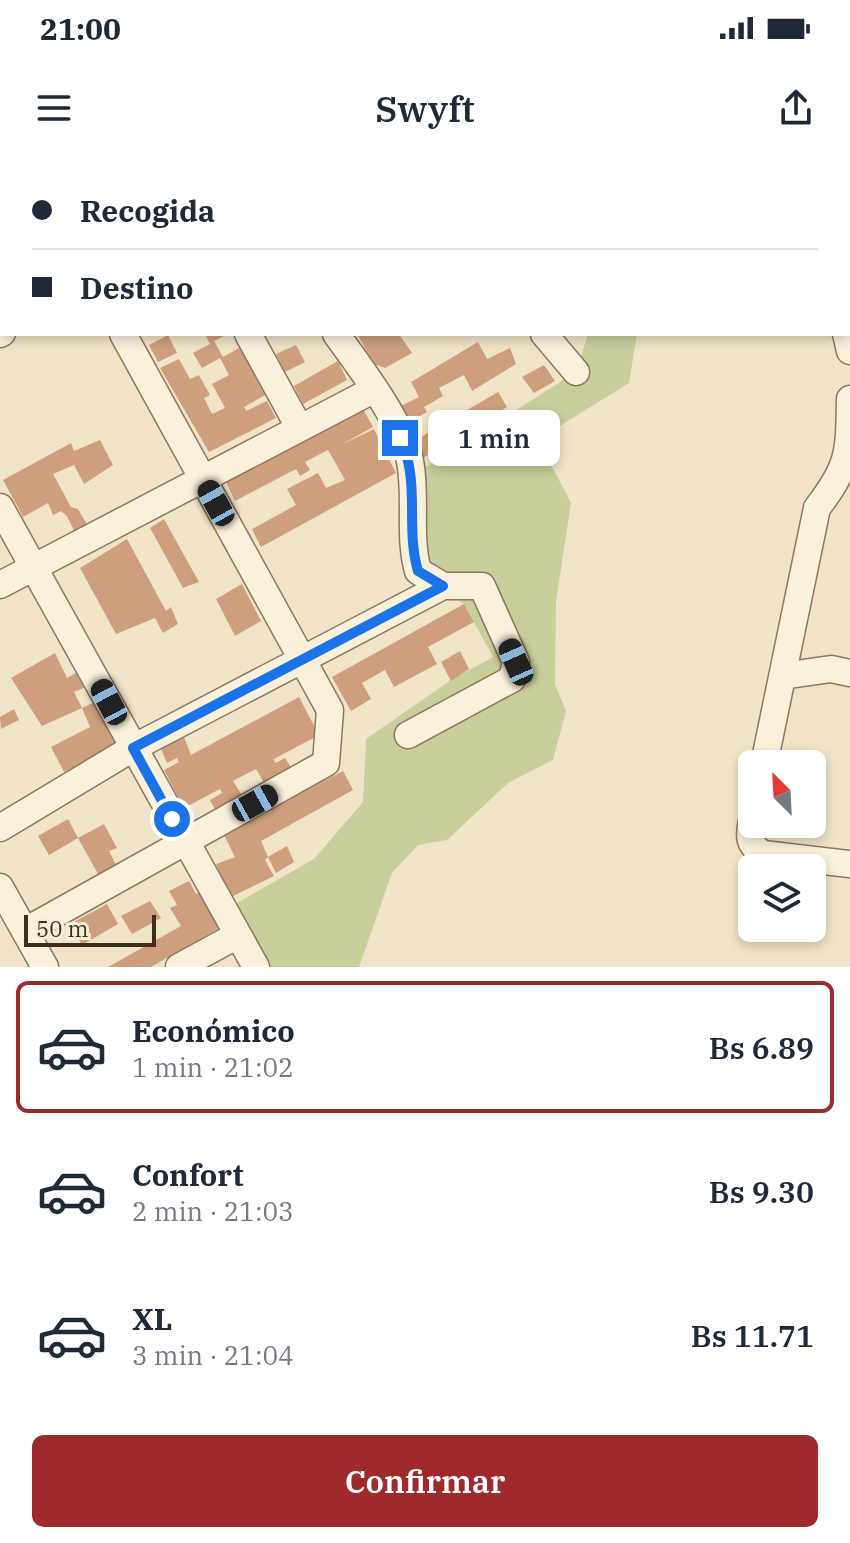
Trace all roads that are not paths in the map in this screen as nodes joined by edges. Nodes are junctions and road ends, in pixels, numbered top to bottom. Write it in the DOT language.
graph roads {
  1 [pos="124,336"];
  2 [pos="249,336"];
  3 [pos="337,336"];
  4 [pos="546,336"];
  5 [pos="576,372"];
  6 [pos="375,389"];
  7 [pos="850,399"];
  8 [pos="299,427"];
  9 [pos="202,478"];
  10 [pos="838,501"];
  11 [pos="0,507"];
  12 [pos="33,567"];
  13 [pos="0,585"];
  14 [pos="443,586"];
  15 [pos="302,658"];
  16 [pos="850,673"];
  17 [pos="782,676"];
  18 [pos="408,735"];
  19 [pos="133,748"];
  20 [pos="767,750"];
  21 [pos="0,828"];
  22 [pos="748,838"];
  23 [pos="184,842"];
  24 [pos="850,864"];
  25 [pos="0,887"];
  26 [pos="25,931"];
  27 [pos="236,936"];
  28 [pos="45,967"];
  29 [pos="179,967"];
  30 [pos="256,967"];
  1 -- 9 [label="street"];
  2 -- 8 [label="street"];
  3 -- 6 [label="street"];
  4 -- 5 [label="street"];
  6 -- 8 [label="street"];
  6 -- 14 [label="street"];
  7 -- 10 [label="street"];
  8 -- 9 [label="street"];
  9 -- 12 [label="street"];
  9 -- 15 [label="street"];
  10 -- 17 [label="street"];
  11 -- 12 [label="street"];
  12 -- 13 [label="street"];
  12 -- 19 [label="street"];
  14 -- 15 [label="street"];
  14 -- 18 [label="street"];
  15 -- 19 [label="street"];
  15 -- 23 [label="street"];
  16 -- 17 [label="street"];
  17 -- 20 [label="street"];
  19 -- 21 [label="street"];
  19 -- 23 [label="street"];
  22 -- 24 [label="street"];
  23 -- 26 [label="street"];
  23 -- 27 [label="street"];
  25 -- 26 [label="street"];
  26 -- 28 [label="street"];
  27 -- 29 [label="street"];
  27 -- 30 [label="street"];
}
